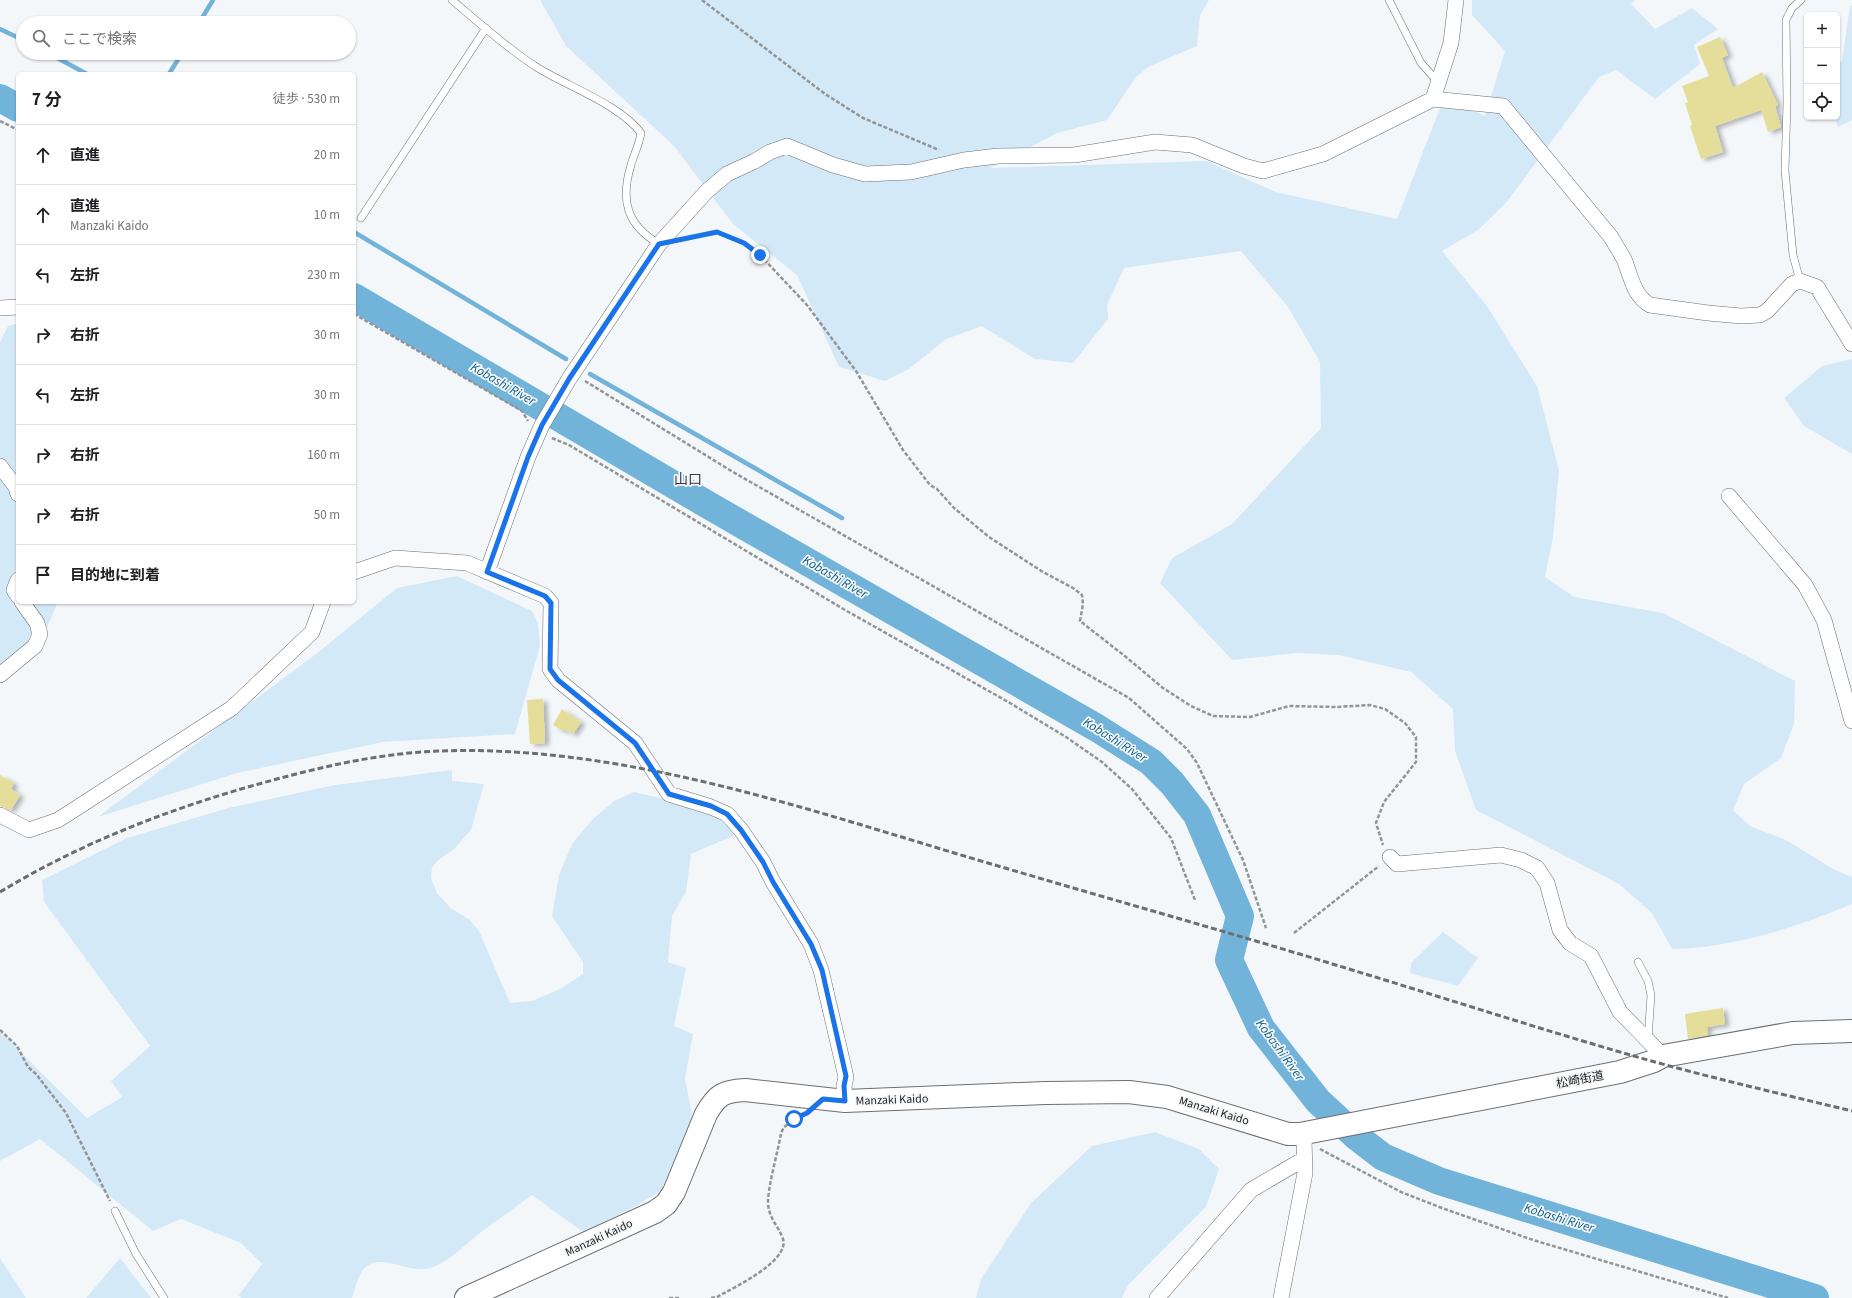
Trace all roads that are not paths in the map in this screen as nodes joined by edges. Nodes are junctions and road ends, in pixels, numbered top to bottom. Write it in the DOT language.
graph roads {
  1 [pos="452,0"];
  2 [pos="1389,0"];
  3 [pos="1456,0"];
  4 [pos="1800,0"];
  5 [pos="486,28"];
  6 [pos="1438,82"];
  7 [pos="1433,99"];
  8 [pos="361,218"];
  9 [pos="659,244"];
  10 [pos="1800,281"];
  11 [pos="16,307"];
  12 [pos="0,308"];
  13 [pos="1852,344"];
  14 [pos="0,466"];
  15 [pos="16,487"];
  16 [pos="1729,496"];
  17 [pos="356,571"];
  18 [pos="487,572"];
  19 [pos="23,604"];
  20 [pos="323,604"];
  21 [pos="0,675"];
  22 [pos="1852,721"];
  23 [pos="0,815"];
  24 [pos="1390,857"];
  25 [pos="1638,962"];
  26 [pos="1852,1031"];
  27 [pos="1655,1048"];
  28 [pos="845,1101"];
  29 [pos="1304,1142"];
  30 [pos="115,1211"];
  31 [pos="164,1298"];
  32 [pos="466,1298"];
  33 [pos="1158,1298"];
  34 [pos="1281,1298"];
  1 -- 5 [label="lane"];
  2 -- 6 [label="lane"];
  3 -- 6 [label="street"];
  4 -- 10 [label="lane"];
  5 -- 8 [label="lane"];
  5 -- 9 [label="lane"];
  6 -- 7 [label="street"];
  7 -- 9 [label="street"];
  7 -- 10 [label="street"];
  9 -- 18 [label="street"];
  10 -- 13 [label="street"];
  11 -- 12 [label="street"];
  14 -- 15 [label="street"];
  16 -- 22 [label="street"];
  17 -- 18 [label="street"];
  18 -- 28 [label="street"];
  19 -- 21 [label="street"];
  20 -- 23 [label="street"];
  24 -- 27 [label="street"];
  25 -- 27 [label="lane"];
  26 -- 27 [label="main road, 松崎街道"];
  27 -- 29 [label="main road, 松崎街道"];
  28 -- 29 [label="main road, Manzaki Kaido"];
  28 -- 32 [label="main road, Manzaki Kaido"];
  29 -- 33 [label="street"];
  29 -- 34 [label="street"];
  30 -- 31 [label="lane"];
}
